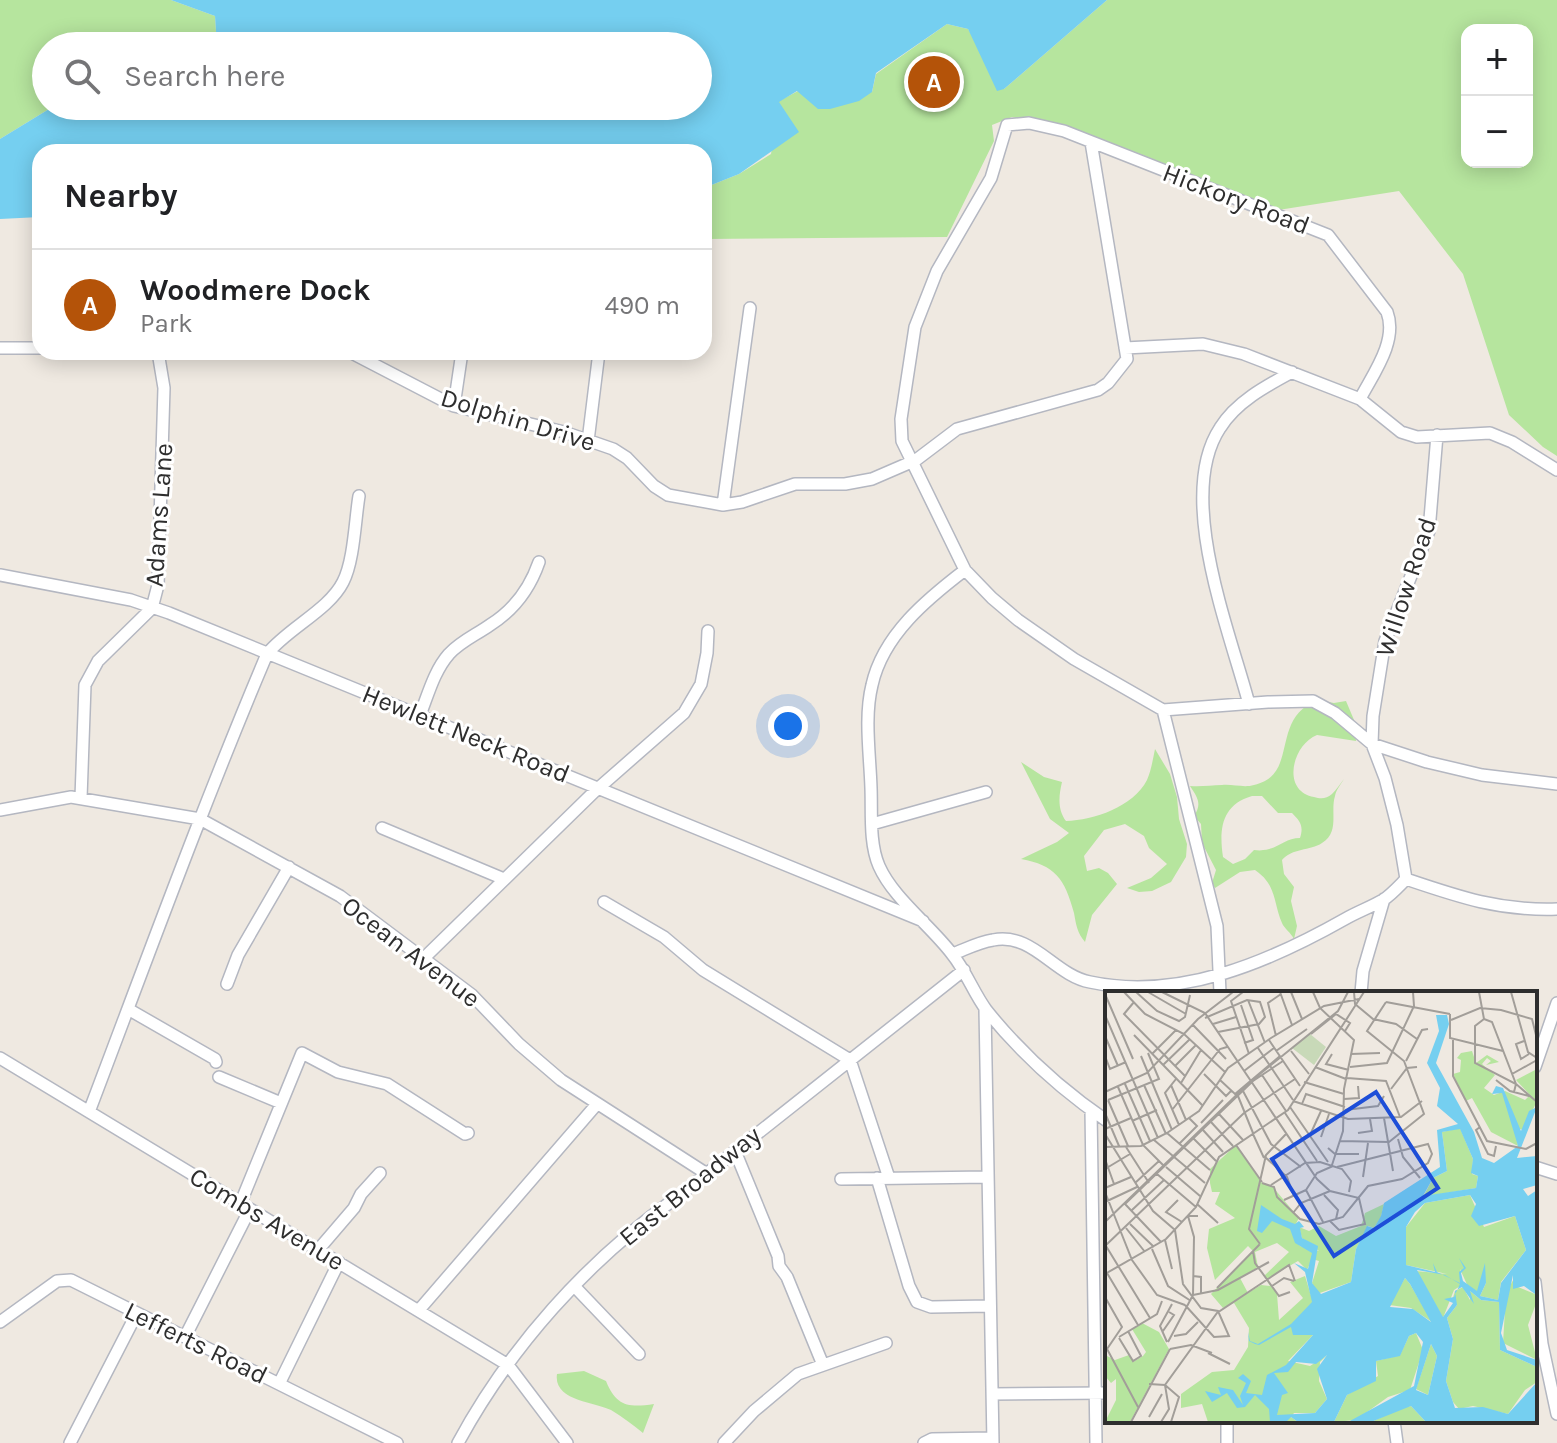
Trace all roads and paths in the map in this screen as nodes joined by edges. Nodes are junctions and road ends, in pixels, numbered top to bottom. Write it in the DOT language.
graph roads {
  1 [pos="1091,142"];
  2 [pos="750,308"];
  3 [pos="0,348"];
  4 [pos="32,348"];
  5 [pos="1125,348"];
  6 [pos="159,360"];
  7 [pos="365,360"];
  8 [pos="461,360"];
  9 [pos="598,360"];
  10 [pos="1292,372"];
  11 [pos="1360,399"];
  12 [pos="454,406"];
  13 [pos="1437,435"];
  14 [pos="588,441"];
  15 [pos="911,462"];
  16 [pos="1557,470"];
  17 [pos="359,496"];
  18 [pos="723,505"];
  19 [pos="539,562"];
  20 [pos="965,570"];
  21 [pos="0,575"];
  22 [pos="152,608"];
  23 [pos="708,631"];
  24 [pos="267,654"];
  25 [pos="1249,704"];
  26 [pos="1163,710"];
  27 [pos="420,715"];
  28 [pos="1372,744"];
  29 [pos="1557,784"];
  30 [pos="598,788"];
  31 [pos="986,792"];
  32 [pos="81,798"];
  33 [pos="0,810"];
  34 [pos="200,819"];
  35 [pos="872,824"];
  36 [pos="382,828"];
  37 [pos="289,867"];
  38 [pos="504,879"];
  39 [pos="1406,879"];
  40 [pos="1384,899"];
  41 [pos="604,902"];
  42 [pos="1557,909"];
  43 [pos="923,921"];
  44 [pos="953,954"];
  45 [pos="424,958"];
  46 [pos="964,970"];
  47 [pos="1220,974"];
  48 [pos="227,984"];
  49 [pos="1220,991"];
  50 [pos="1361,991"];
  51 [pos="1557,1003"];
  52 [pos="128,1009"];
  53 [pos="985,1009"];
  54 [pos="0,1058"];
  55 [pos="850,1060"];
  56 [pos="1537,1061"];
  57 [pos="216,1062"];
  58 [pos="219,1077"];
  59 [pos="281,1103"];
  60 [pos="597,1104"];
  61 [pos="1091,1110"];
  62 [pos="89,1112"];
  63 [pos="1105,1120"];
  64 [pos="468,1133"];
  65 [pos="735,1151"];
  66 [pos="1537,1168"];
  67 [pos="380,1173"];
  68 [pos="707,1174"];
  69 [pos="1557,1174"];
  70 [pos="988,1177"];
  71 [pos="883,1178"];
  72 [pos="841,1179"];
  73 [pos="246,1206"];
  74 [pos="318,1250"];
  75 [pos="339,1262"];
  76 [pos="575,1287"];
  77 [pos="1537,1300"];
  78 [pos="990,1306"];
  79 [pos="419,1310"];
  80 [pos="137,1313"];
  81 [pos="0,1322"];
  82 [pos="185,1337"];
  83 [pos="886,1343"];
  84 [pos="639,1354"];
  85 [pos="508,1365"];
  86 [pos="823,1365"];
  87 [pos="279,1384"];
  88 [pos="992,1394"];
  89 [pos="1101,1394"];
  90 [pos="1557,1414"];
  91 [pos="1394,1423"];
  92 [pos="992,1441"];
  93 [pos="70,1443"];
  94 [pos="397,1443"];
  95 [pos="458,1443"];
  96 [pos="567,1443"];
  97 [pos="724,1443"];
  98 [pos="924,1443"];
  99 [pos="1096,1443"];
  100 [pos="1397,1443"];
  1 -- 5 [label="street"];
  1 -- 11 [label="street, Hickory Road"];
  1 -- 15 [label="street, Hickory Road"];
  2 -- 18 [label="street"];
  3 -- 4 [label="street"];
  5 -- 10 [label="street"];
  5 -- 15 [label="street, Dolphin Drive"];
  6 -- 22 [label="street, Adams Lane"];
  7 -- 12 [label="street, Dolphin Drive"];
  8 -- 12 [label="street"];
  9 -- 14 [label="street"];
  10 -- 11 [label="street"];
  10 -- 25 [label="street"];
  11 -- 13 [label="street"];
  12 -- 14 [label="street, Dolphin Drive"];
  13 -- 16 [label="street"];
  13 -- 28 [label="street, Willow Road"];
  14 -- 18 [label="street, Dolphin Drive"];
  15 -- 18 [label="street, Dolphin Drive"];
  15 -- 20 [label="street"];
  17 -- 24 [label="street"];
  19 -- 27 [label="street"];
  20 -- 26 [label="street"];
  20 -- 35 [label="street"];
  21 -- 22 [label="street, Hewlett Neck Road"];
  22 -- 24 [label="street, Hewlett Neck Road"];
  22 -- 32 [label="street, Adams Lane"];
  23 -- 30 [label="street"];
  24 -- 27 [label="street, Hewlett Neck Road"];
  24 -- 34 [label="street"];
  25 -- 26 [label="street"];
  25 -- 28 [label="street"];
  26 -- 47 [label="street"];
  27 -- 30 [label="street, Hewlett Neck Road"];
  28 -- 29 [label="street"];
  28 -- 39 [label="street, Willow Road"];
  30 -- 38 [label="street"];
  30 -- 43 [label="street, Hewlett Neck Road"];
  31 -- 35 [label="street"];
  32 -- 33 [label="street, Ocean Avenue"];
  32 -- 34 [label="street, Ocean Avenue"];
  34 -- 37 [label="street, Ocean Avenue"];
  34 -- 52 [label="street"];
  35 -- 43 [label="street"];
  36 -- 38 [label="street"];
  37 -- 45 [label="street, Ocean Avenue"];
  37 -- 48 [label="street"];
  38 -- 45 [label="street"];
  39 -- 40 [label="street"];
  39 -- 42 [label="street"];
  40 -- 47 [label="street"];
  40 -- 50 [label="street"];
  41 -- 55 [label="street"];
  43 -- 44 [label="street"];
  44 -- 46 [label="street"];
  44 -- 47 [label="street"];
  45 -- 60 [label="street, Ocean Avenue"];
  46 -- 53 [label="street"];
  46 -- 55 [label="street, East Broadway"];
  47 -- 49 [label="street"];
  51 -- 56 [label="street"];
  52 -- 57 [label="street"];
  52 -- 62 [label="street"];
  53 -- 61 [label="street"];
  53 -- 70 [label="street"];
  54 -- 62 [label="street, Combs Avenue"];
  55 -- 65 [label="street, East Broadway"];
  55 -- 71 [label="street"];
  58 -- 59 [label="street"];
  59 -- 64 [label="street"];
  59 -- 73 [label="street"];
  60 -- 68 [label="street, Ocean Avenue"];
  60 -- 79 [label="street"];
  61 -- 63 [label="street"];
  61 -- 89 [label="street"];
  62 -- 73 [label="street, Combs Avenue"];
  65 -- 68 [label="street, East Broadway"];
  65 -- 86 [label="street"];
  66 -- 69 [label="street"];
  67 -- 74 [label="street"];
  68 -- 76 [label="street, East Broadway"];
  70 -- 71 [label="street"];
  70 -- 78 [label="street"];
  71 -- 72 [label="street"];
  71 -- 78 [label="street"];
  73 -- 74 [label="street, Combs Avenue"];
  73 -- 82 [label="street"];
  74 -- 75 [label="street, Combs Avenue"];
  75 -- 79 [label="street, Combs Avenue"];
  75 -- 87 [label="street"];
  76 -- 84 [label="street"];
  76 -- 85 [label="street, East Broadway"];
  77 -- 90 [label="street"];
  78 -- 88 [label="street"];
  79 -- 85 [label="street, Combs Avenue"];
  80 -- 81 [label="street, Lefferts Road"];
  80 -- 82 [label="street, Lefferts Road"];
  80 -- 93 [label="street"];
  82 -- 87 [label="street, Lefferts Road"];
  83 -- 86 [label="street"];
  85 -- 95 [label="street, East Broadway"];
  85 -- 96 [label="street"];
  86 -- 97 [label="street"];
  87 -- 94 [label="street, Lefferts Road"];
  88 -- 89 [label="street"];
  88 -- 92 [label="street"];
  89 -- 99 [label="street"];
  91 -- 100 [label="street"];
  92 -- 98 [label="street"];
}
